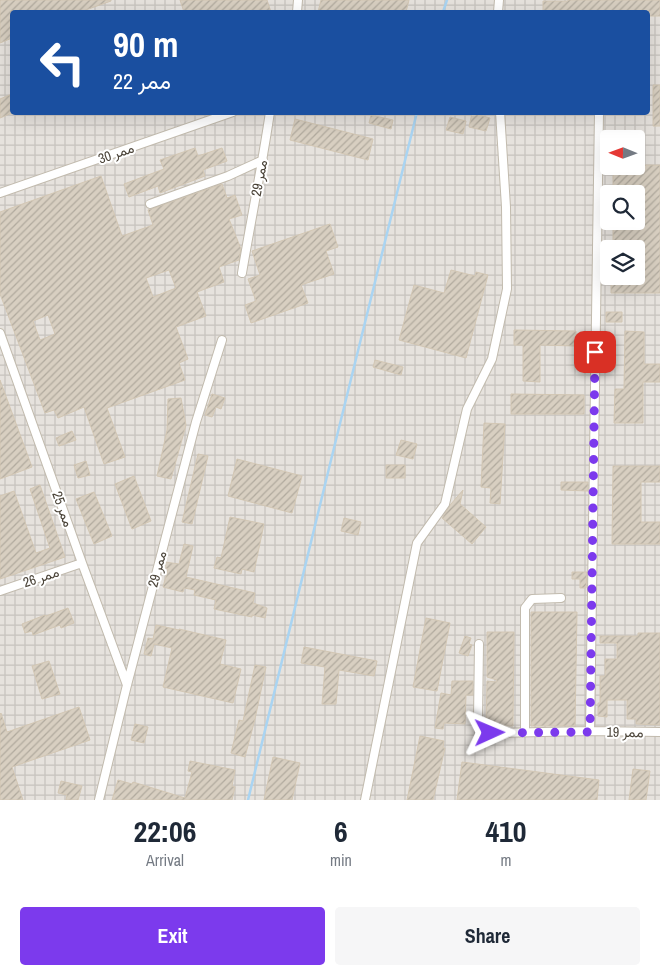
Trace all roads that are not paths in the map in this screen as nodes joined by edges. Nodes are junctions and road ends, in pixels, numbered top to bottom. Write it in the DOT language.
graph roads {
  1 [pos="224,115"];
  2 [pos="270,115"];
  3 [pos="500,115"];
  4 [pos="599,115"];
  5 [pos="263,160"];
  6 [pos="0,193"];
  7 [pos="150,204"];
  8 [pos="242,273"];
  9 [pos="0,333"];
  10 [pos="222,340"];
  11 [pos="82,564"];
  12 [pos="0,591"];
  13 [pos="561,598"];
  14 [pos="479,644"];
  15 [pos="127,684"];
  16 [pos="525,732"];
  17 [pos="590,732"];
  18 [pos="660,732"];
  19 [pos="99,800"];
  20 [pos="365,800"];
  1 -- 6 [label="lane, ممر 30"];
  2 -- 5 [label="lane, ممر 29"];
  3 -- 20 [label="lane"];
  4 -- 17 [label="lane"];
  5 -- 7 [label="lane"];
  5 -- 8 [label="lane, ممر 29"];
  9 -- 11 [label="lane, ممر 25"];
  10 -- 15 [label="lane, ممر 29"];
  11 -- 12 [label="lane, ممر 26"];
  11 -- 15 [label="lane, ممر 25"];
  13 -- 16 [label="lane"];
  14 -- 16 [label="lane, ممر 19"];
  15 -- 19 [label="lane, ممر 29"];
  16 -- 17 [label="lane, ممر 19"];
  17 -- 18 [label="lane, ممر 19"];
}
